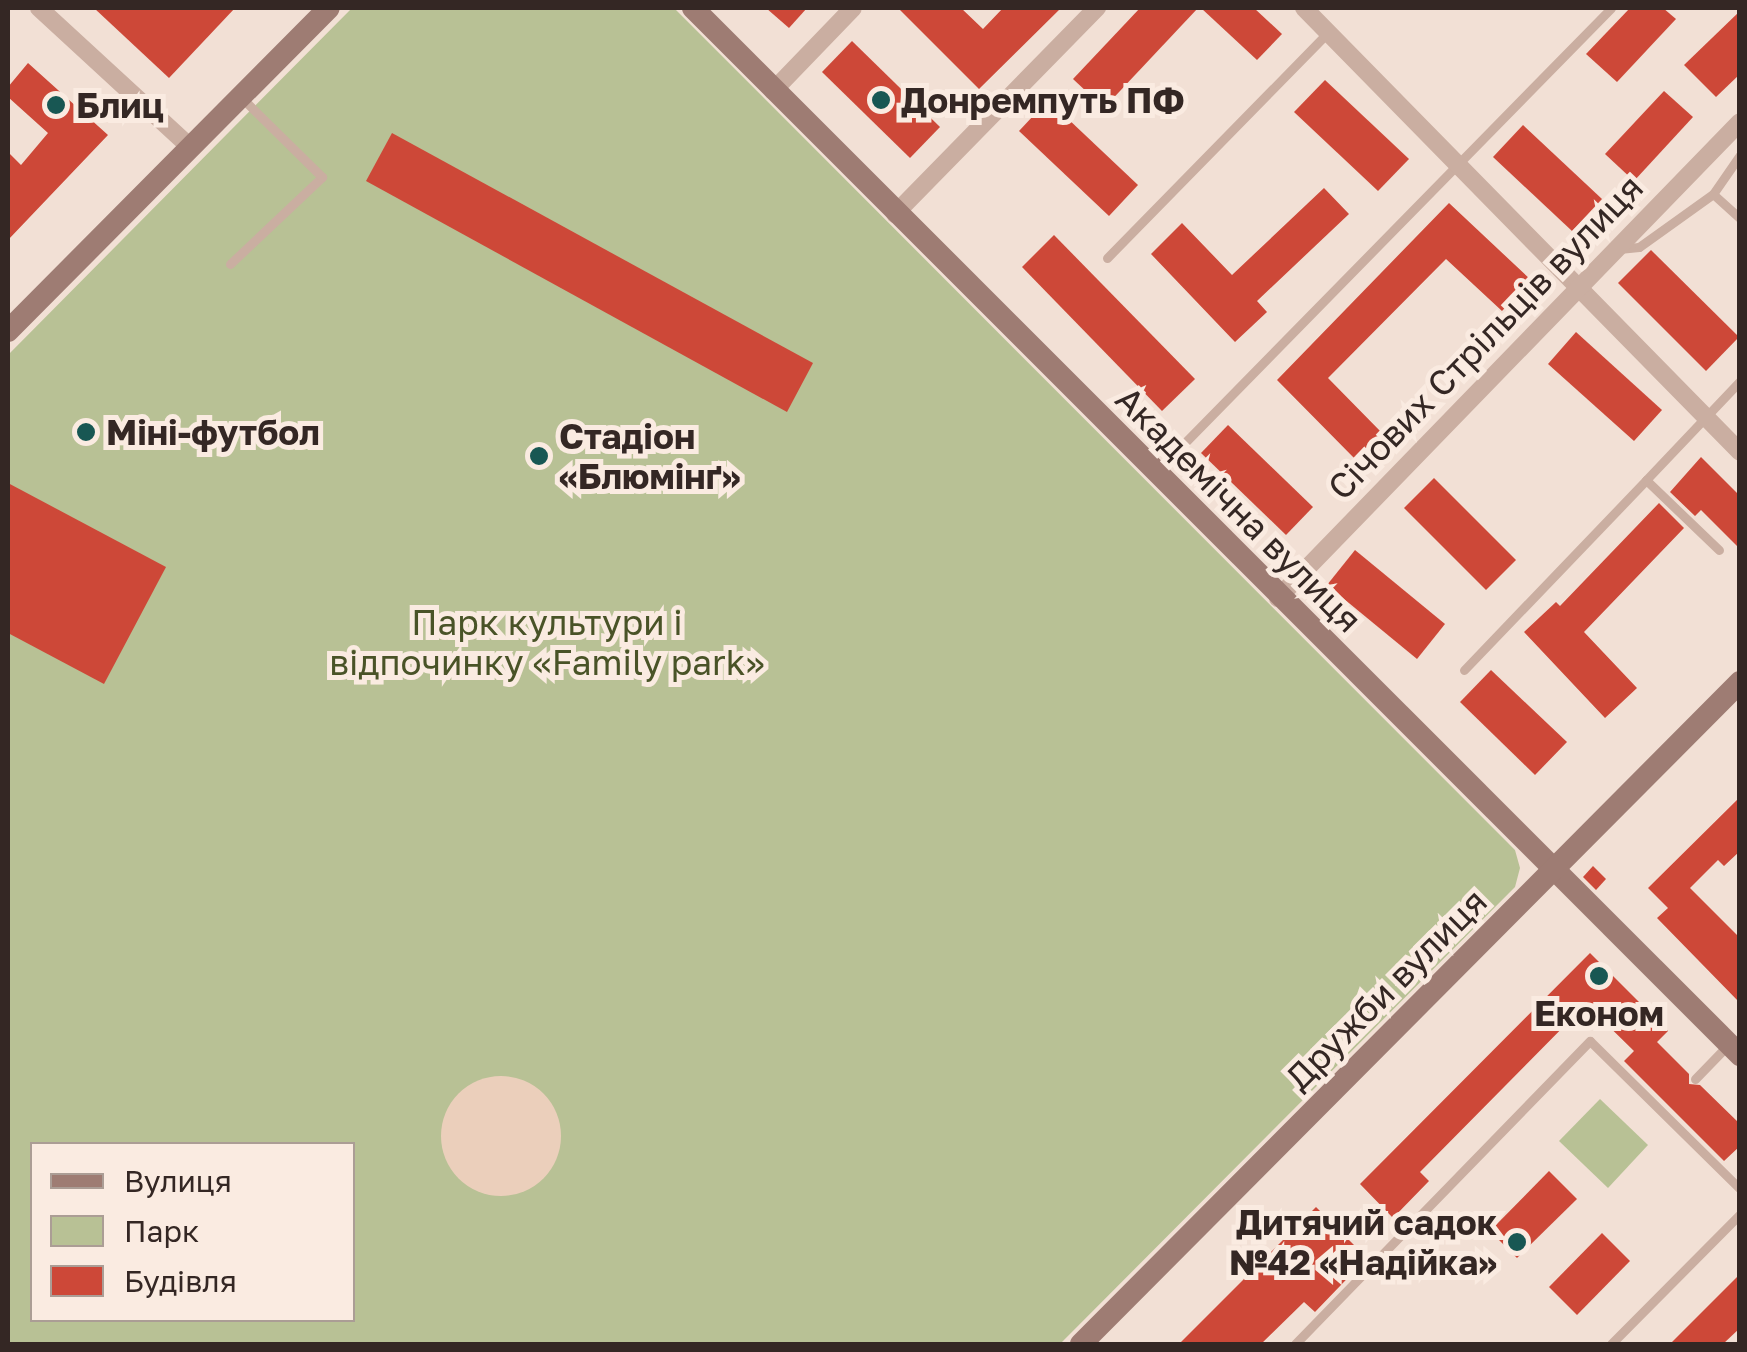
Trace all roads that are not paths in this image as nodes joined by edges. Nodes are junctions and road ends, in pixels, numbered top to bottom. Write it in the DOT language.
graph roads {
  1 [pos="38,8"];
  2 [pos="329,8"];
  3 [pos="693,8"];
  4 [pos="853,8"];
  5 [pos="1097,8"];
  6 [pos="1304,8"];
  7 [pos="1611,8"];
  8 [pos="1328,32"];
  9 [pos="773,91"];
  10 [pos="241,96"];
  11 [pos="1740,122"];
  12 [pos="190,148"];
  13 [pos="1740,155"];
  14 [pos="1457,164"];
  15 [pos="1713,194"];
  16 [pos="896,214"];
  17 [pos="1740,218"];
  18 [pos="1614,250"];
  19 [pos="1107,258"];
  20 [pos="230,264"];
  21 [pos="1578,287"];
  22 [pos="8,331"];
  23 [pos="1740,381"];
  24 [pos="1706,417"];
  25 [pos="1740,452"];
  26 [pos="1154,474"];
  27 [pos="1646,480"];
  28 [pos="1719,550"];
  29 [pos="1278,598"];
  30 [pos="1464,670"];
  31 [pos="1736,694"];
  32 [pos="1551,872"];
  33 [pos="1734,1050"];
  34 [pos="1694,1079"];
  35 [pos="1740,1189"];
  36 [pos="1740,1214"];
  37 [pos="1082,1344"];
  38 [pos="1295,1344"];
  39 [pos="1611,1344"];
  1 -- 12 [label="street"];
  2 -- 10 [label="street"];
  3 -- 9 [label="street, Академічна вулиця"];
  4 -- 9 [label="street"];
  5 -- 16 [label="street"];
  6 -- 8 [label="street"];
  7 -- 14 [label="lane"];
  8 -- 14 [label="street"];
  8 -- 19 [label="lane"];
  9 -- 16 [label="street, Академічна вулиця"];
  10 -- 12 [label="street"];
  10 -- 20 [label="lane"];
  11 -- 18 [label="street, Січових Стрільців вулиця"];
  12 -- 22 [label="street"];
  13 -- 15 [label="lane"];
  14 -- 21 [label="street"];
  14 -- 26 [label="lane"];
  15 -- 17 [label="lane"];
  15 -- 18 [label="lane"];
  16 -- 26 [label="street, Академічна вулиця"];
  18 -- 21 [label="street, Січових Стрільців вулиця"];
  21 -- 24 [label="street"];
  21 -- 29 [label="street, Січових Стрільців вулиця"];
  23 -- 24 [label="lane"];
  24 -- 25 [label="street"];
  24 -- 27 [label="lane"];
  26 -- 29 [label="street, Академічна вулиця"];
  27 -- 28 [label="lane"];
  27 -- 30 [label="lane"];
  29 -- 32 [label="street, Академічна вулиця"];
  31 -- 32 [label="street, Дружби вулиця"];
  32 -- 33 [label="street, Академічна вулиця"];
  32 -- 37 [label="street, Дружби вулиця"];
  33 -- 34 [label="lane"];
  35 -- 38 [label="lane"];
  36 -- 39 [label="lane"];
}
